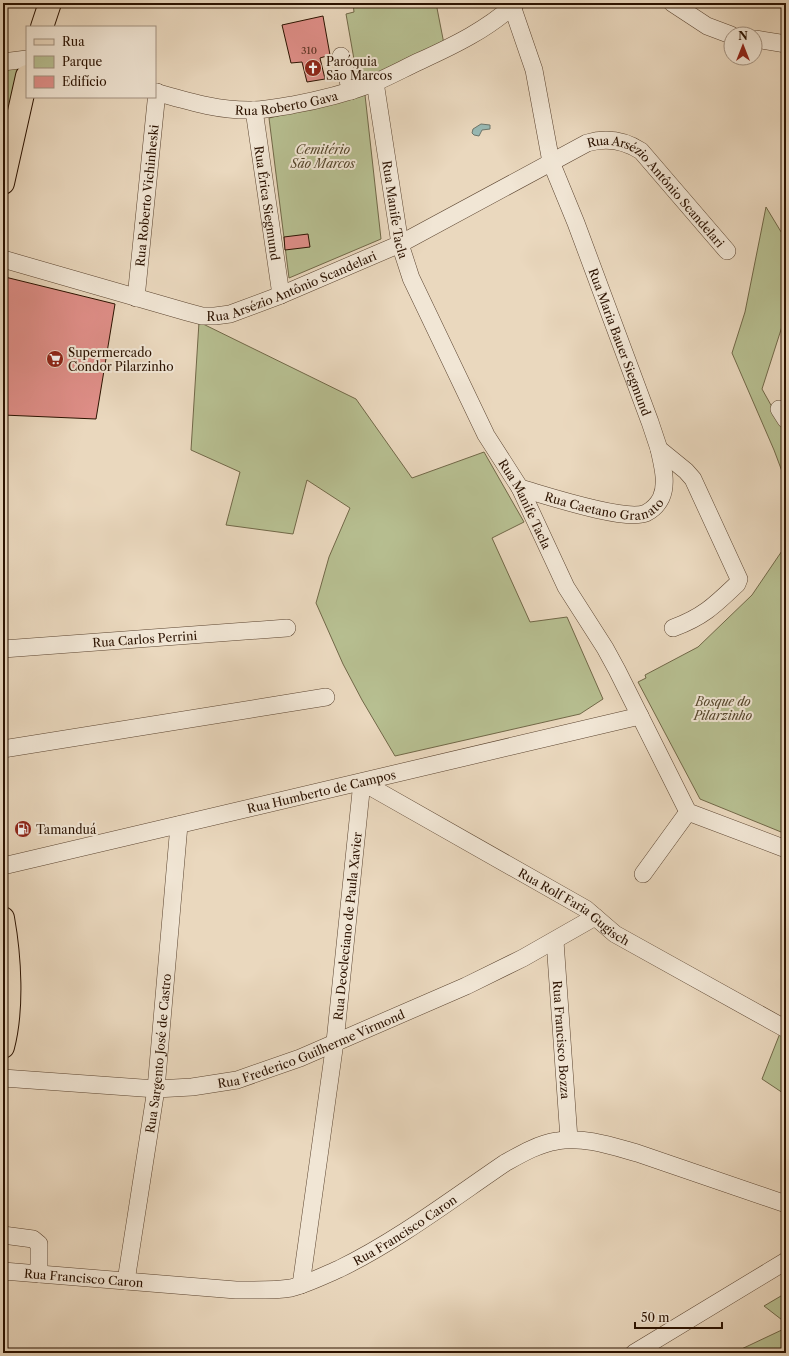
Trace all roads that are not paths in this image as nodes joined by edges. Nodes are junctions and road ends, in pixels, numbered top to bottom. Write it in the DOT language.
graph roads {
  1 [pos="50,3"];
  2 [pos="672,3"];
  3 [pos="514,5"];
  4 [pos="42,26"];
  5 [pos="723,32"];
  6 [pos="763,40"];
  7 [pos="786,44"];
  8 [pos="341,56"];
  9 [pos="26,59"];
  10 [pos="3,62"];
  11 [pos="26,80"];
  12 [pos="376,82"];
  13 [pos="351,91"];
  14 [pos="156,92"];
  15 [pos="155,98"];
  16 [pos="254,110"];
  17 [pos="552,162"];
  18 [pos="3,183"];
  19 [pos="400,244"];
  20 [pos="727,251"];
  21 [pos="3,259"];
  22 [pos="281,295"];
  23 [pos="136,298"];
  24 [pos="659,449"];
  25 [pos="520,488"];
  26 [pos="287,628"];
  27 [pos="673,628"];
  28 [pos="3,649"];
  29 [pos="326,697"];
  30 [pos="640,716"];
  31 [pos="3,749"];
  32 [pos="362,782"];
  33 [pos="688,812"];
  34 [pos="179,825"];
  35 [pos="786,849"];
  36 [pos="3,866"];
  37 [pos="643,874"];
  38 [pos="595,917"];
  39 [pos="4,928"];
  40 [pos="555,941"];
  41 [pos="786,1029"];
  42 [pos="335,1042"];
  43 [pos="3,1048"];
  44 [pos="3,1078"];
  45 [pos="156,1089"];
  46 [pos="569,1139"];
  47 [pos="786,1204"];
  48 [pos="3,1235"];
  49 [pos="786,1261"];
  50 [pos="3,1271"];
  51 [pos="39,1274"];
  52 [pos="126,1281"];
  53 [pos="301,1285"];
  54 [pos="637,1352"];
  1 -- 4 [label="main road"];
  2 -- 5 [label="street"];
  3 -- 12 [label="street, Rua Roberto Gava"];
  3 -- 17 [label="street, Rua Maria Bauer Siegmund"];
  6 -- 7 [label="street"];
  8 -- 13 [label="street"];
  9 -- 10 [label="street"];
  11 -- 18 [label="main road"];
  12 -- 13 [label="street, Rua Roberto Gava"];
  12 -- 19 [label="street, Rua Manife Tacla"];
  13 -- 16 [label="street, Rua Roberto Gava"];
  14 -- 16 [label="street, Rua Roberto Gava"];
  15 -- 23 [label="street, Rua Roberto Vichinheski"];
  16 -- 22 [label="street, Rua Érica Siegmund"];
  17 -- 19 [label="street, Rua Arsézio Antônio Scandelari"];
  17 -- 20 [label="street, Rua Arsézio Antônio Scandelari"];
  17 -- 24 [label="street, Rua Maria Bauer Siegmund"];
  19 -- 22 [label="street, Rua Arsézio Antônio Scandelari"];
  19 -- 25 [label="street, Rua Manife Tacla"];
  21 -- 23 [label="street, Rua Arsézio Antônio Scandelari"];
  22 -- 23 [label="street, Rua Arsézio Antônio Scandelari"];
  24 -- 25 [label="street, Rua Caetano Granato"];
  24 -- 27 [label="street"];
  25 -- 30 [label="street, Rua Manife Tacla"];
  26 -- 28 [label="street, Rua Carlos Perrini"];
  29 -- 31 [label="street"];
  30 -- 32 [label="street, Rua Humberto de Campos"];
  30 -- 33 [label="street, Rua Manife Tacla"];
  32 -- 34 [label="street, Rua Humberto de Campos"];
  32 -- 38 [label="street, Rua Rolf Faria Gugisch"];
  32 -- 42 [label="street, Rua Deocleciano de Paula Xavier"];
  33 -- 35 [label="street"];
  33 -- 37 [label="street"];
  34 -- 36 [label="street, Rua Humberto de Campos"];
  34 -- 45 [label="street, Rua Sargento José de Castro"];
  38 -- 40 [label="street, Rua Frederico Guilherme Virmond"];
  38 -- 41 [label="street, Rua Rolf Faria Gugisch"];
  39 -- 43 [label="main road"];
  40 -- 42 [label="street, Rua Frederico Guilherme Virmond"];
  40 -- 46 [label="street, Rua Francisco Bozza"];
  42 -- 45 [label="street, Rua Frederico Guilherme Virmond"];
  42 -- 53 [label="street, Rua Deocleciano de Paula Xavier"];
  44 -- 45 [label="street, Rua Frederico Guilherme Virmond"];
  45 -- 52 [label="street, Rua Sargento José de Castro"];
  46 -- 47 [label="street, Rua Francisco Caron"];
  46 -- 53 [label="street, Rua Francisco Caron"];
  48 -- 51 [label="street"];
  49 -- 54 [label="street"];
  50 -- 51 [label="street, Rua Francisco Caron"];
  51 -- 52 [label="street, Rua Francisco Caron"];
  52 -- 53 [label="street, Rua Francisco Caron"];
}
